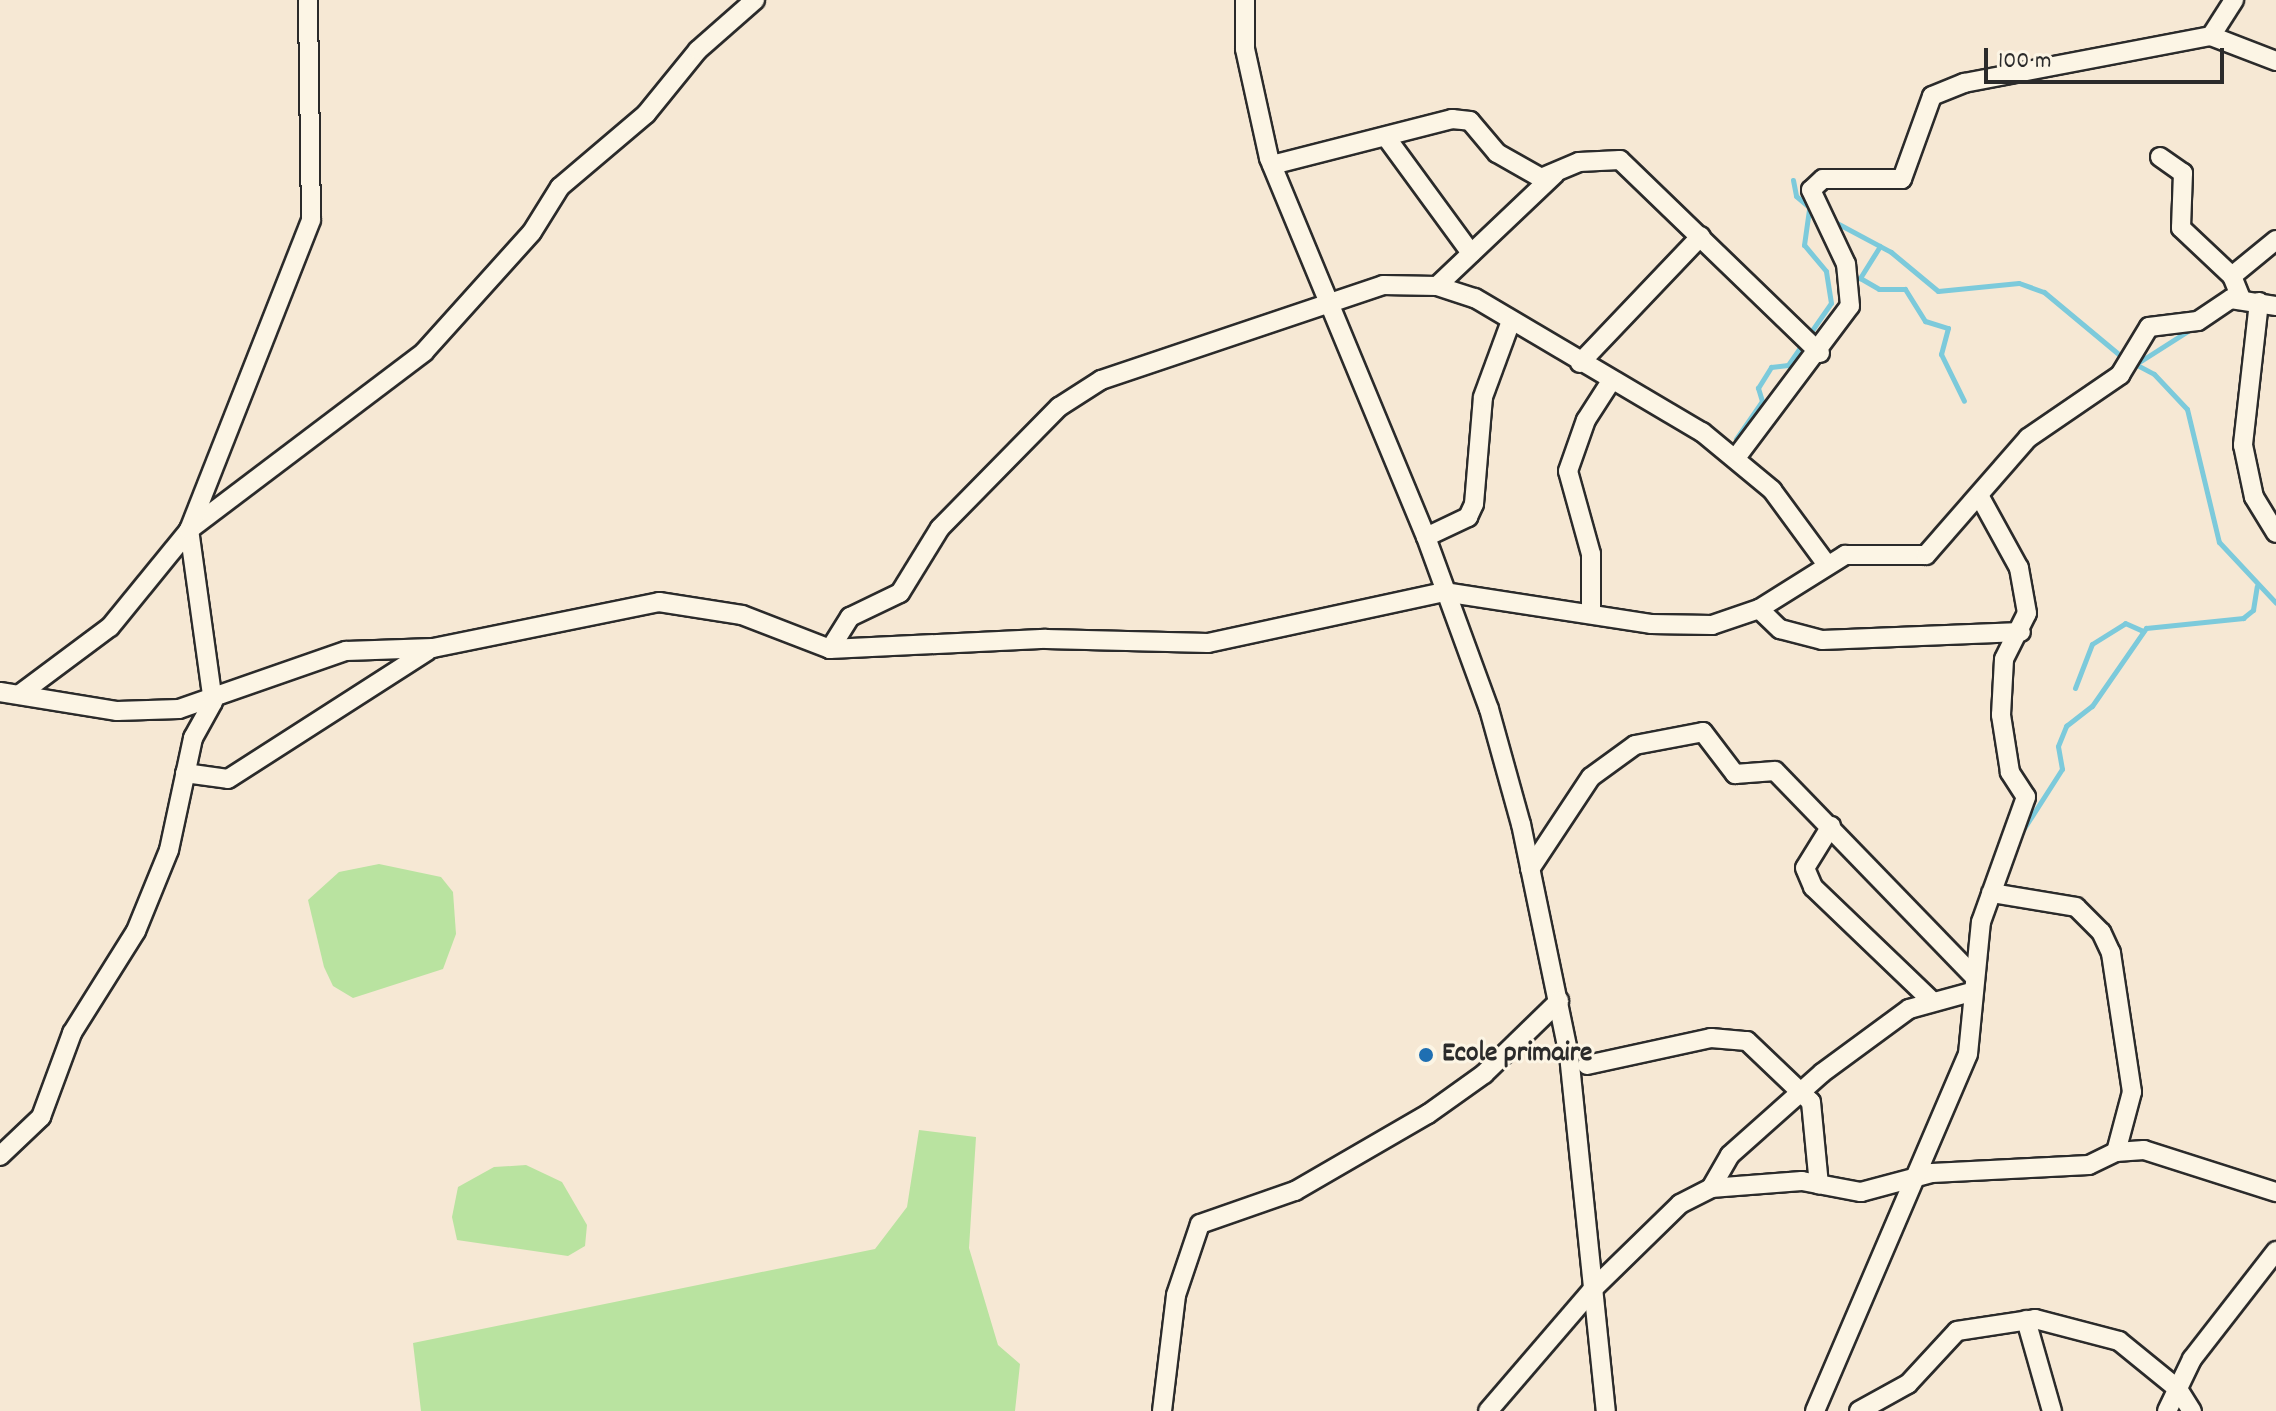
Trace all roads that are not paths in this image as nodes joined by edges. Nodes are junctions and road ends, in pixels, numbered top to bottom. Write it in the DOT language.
graph roads {
  1 [pos="308,0"];
  2 [pos="755,0"];
  3 [pos="2234,0"];
  4 [pos="1242,2"];
  5 [pos="2211,36"];
  6 [pos="2276,61"];
  7 [pos="1386,137"];
  8 [pos="2160,157"];
  9 [pos="1272,165"];
  10 [pos="1556,172"];
  11 [pos="1701,236"];
  12 [pos="2276,240"];
  13 [pos="1471,253"];
  14 [pos="2232,276"];
  15 [pos="1437,286"];
  16 [pos="1328,301"];
  17 [pos="2258,302"];
  18 [pos="1511,321"];
  19 [pos="1820,353"];
  20 [pos="1580,363"];
  21 [pos="1611,381"];
  22 [pos="1738,455"];
  23 [pos="1981,499"];
  24 [pos="189,530"];
  25 [pos="2276,533"];
  26 [pos="1426,537"];
  27 [pos="1827,565"];
  28 [pos="1444,592"];
  29 [pos="1759,609"];
  30 [pos="1591,610"];
  31 [pos="2021,632"];
  32 [pos="433,648"];
  33 [pos="830,649"];
  34 [pos="0,692"];
  35 [pos="20,694"];
  36 [pos="213,702"];
  37 [pos="185,773"];
  38 [pos="1831,826"];
  39 [pos="1530,869"];
  40 [pos="1991,893"];
  41 [pos="1972,983"];
  42 [pos="1931,1000"];
  43 [pos="1559,1001"];
  44 [pos="1587,1065"];
  45 [pos="1799,1091"];
  46 [pos="2116,1152"];
  47 [pos="0,1156"];
  48 [pos="1911,1177"];
  49 [pos="1819,1185"];
  50 [pos="1711,1188"];
  51 [pos="2276,1192"];
  52 [pos="2276,1251"];
  53 [pos="1592,1290"];
  54 [pos="2026,1320"];
  55 [pos="2178,1389"];
  56 [pos="1162,1411"];
  57 [pos="1488,1411"];
  58 [pos="1606,1411"];
  59 [pos="1815,1411"];
  60 [pos="1859,1411"];
  61 [pos="2052,1411"];
  62 [pos="2167,1411"];
  63 [pos="2192,1411"];
  1 -- 24 [label="street"];
  2 -- 24 [label="street"];
  3 -- 5 [label="street"];
  4 -- 9 [label="street"];
  5 -- 6 [label="street"];
  5 -- 19 [label="street"];
  7 -- 9 [label="street"];
  7 -- 10 [label="street"];
  7 -- 13 [label="street"];
  8 -- 14 [label="street"];
  9 -- 16 [label="street"];
  10 -- 11 [label="street"];
  10 -- 13 [label="street"];
  11 -- 19 [label="street"];
  11 -- 20 [label="street"];
  12 -- 14 [label="street"];
  13 -- 15 [label="street"];
  14 -- 17 [label="street"];
  15 -- 16 [label="street"];
  15 -- 18 [label="street"];
  16 -- 26 [label="street"];
  16 -- 33 [label="street"];
  17 -- 23 [label="street"];
  17 -- 25 [label="street"];
  18 -- 20 [label="street"];
  18 -- 26 [label="street"];
  19 -- 22 [label="street"];
  20 -- 21 [label="street"];
  21 -- 22 [label="street"];
  21 -- 30 [label="street"];
  22 -- 27 [label="street"];
  23 -- 27 [label="street"];
  23 -- 31 [label="street"];
  24 -- 35 [label="street"];
  24 -- 36 [label="street"];
  26 -- 28 [label="street"];
  27 -- 29 [label="street"];
  28 -- 30 [label="street"];
  28 -- 33 [label="street"];
  28 -- 39 [label="street"];
  29 -- 30 [label="street"];
  29 -- 31 [label="street"];
  31 -- 40 [label="street"];
  32 -- 33 [label="street"];
  32 -- 36 [label="street"];
  32 -- 37 [label="street"];
  34 -- 35 [label="street"];
  35 -- 36 [label="street"];
  36 -- 37 [label="street"];
  37 -- 47 [label="street"];
  38 -- 39 [label="street"];
  38 -- 41 [label="street"];
  38 -- 42 [label="street"];
  39 -- 43 [label="street"];
  40 -- 41 [label="street"];
  40 -- 46 [label="street"];
  41 -- 42 [label="street"];
  41 -- 48 [label="street"];
  42 -- 45 [label="street"];
  43 -- 53 [label="street"];
  43 -- 56 [label="street"];
  44 -- 45 [label="street"];
  45 -- 49 [label="street"];
  45 -- 50 [label="street"];
  46 -- 48 [label="street"];
  46 -- 51 [label="street"];
  48 -- 49 [label="street"];
  48 -- 59 [label="street"];
  49 -- 50 [label="street"];
  50 -- 53 [label="street"];
  52 -- 55 [label="street"];
  53 -- 57 [label="street"];
  53 -- 58 [label="street"];
  54 -- 55 [label="street"];
  54 -- 60 [label="street"];
  54 -- 61 [label="street"];
  55 -- 62 [label="street"];
  55 -- 63 [label="street"];
}
